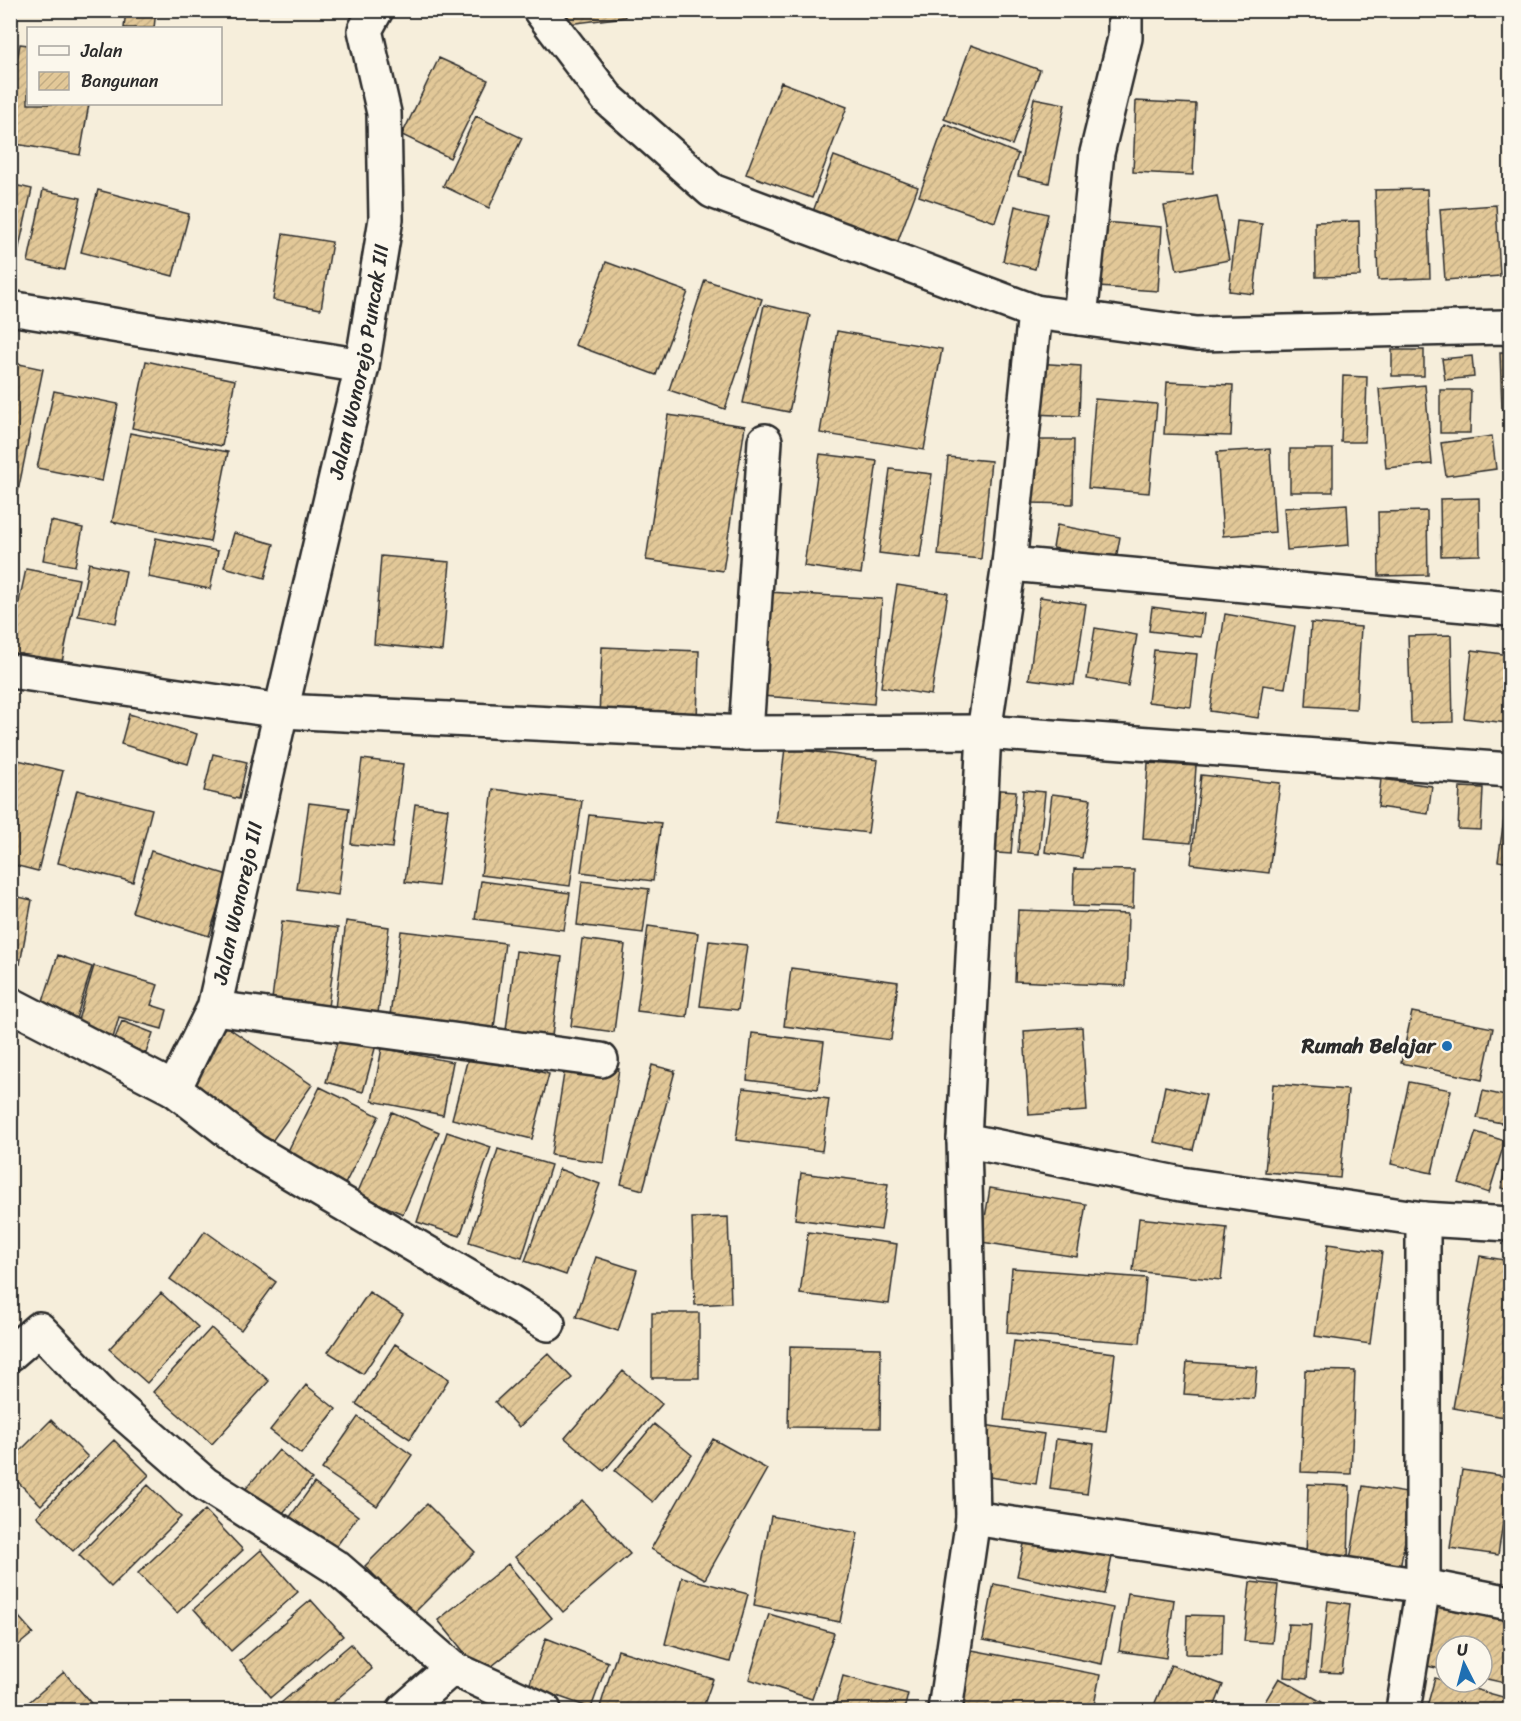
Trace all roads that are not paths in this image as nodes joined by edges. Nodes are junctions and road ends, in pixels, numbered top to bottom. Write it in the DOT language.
graph roads {
  1 [pos="376,10"];
  2 [pos="540,10"];
  3 [pos="1125,10"];
  4 [pos="10,308"];
  5 [pos="1035,312"];
  6 [pos="1080,318"];
  7 [pos="1510,329"];
  8 [pos="363,366"];
  9 [pos="765,441"];
  10 [pos="1009,564"];
  11 [pos="1510,609"];
  12 [pos="10,671"];
  13 [pos="281,711"];
  14 [pos="984,732"];
  15 [pos="746,733"];
  16 [pos="1510,770"];
  17 [pos="10,1004"];
  18 [pos="214,1008"];
  19 [pos="601,1060"];
  20 [pos="174,1089"];
  21 [pos="964,1140"];
  22 [pos="1423,1219"];
  23 [pos="1510,1224"];
  24 [pos="548,1324"];
  25 [pos="10,1354"];
  26 [pos="973,1518"];
  27 [pos="1423,1586"];
  28 [pos="1510,1603"];
  29 [pos="452,1668"];
  30 [pos="404,1710"];
  31 [pos="544,1710"];
  32 [pos="945,1710"];
  33 [pos="1403,1710"];
  1 -- 8 [label="street, Jalan Wonorejo Puncak III"];
  2 -- 5 [label="street"];
  3 -- 6 [label="street"];
  4 -- 8 [label="street"];
  5 -- 6 [label="street"];
  5 -- 10 [label="street"];
  6 -- 7 [label="street"];
  8 -- 13 [label="street, Jalan Wonorejo Puncak III"];
  9 -- 15 [label="street"];
  10 -- 11 [label="street"];
  10 -- 14 [label="street"];
  12 -- 13 [label="street"];
  13 -- 15 [label="street"];
  13 -- 18 [label="street, Jalan Wonorejo III"];
  14 -- 15 [label="street"];
  14 -- 16 [label="street"];
  14 -- 21 [label="street"];
  17 -- 20 [label="street"];
  18 -- 19 [label="street"];
  18 -- 20 [label="street, Jalan Wonorejo III"];
  20 -- 24 [label="street"];
  21 -- 22 [label="street"];
  21 -- 26 [label="street"];
  22 -- 23 [label="street"];
  22 -- 27 [label="street"];
  25 -- 29 [label="street"];
  26 -- 27 [label="street"];
  26 -- 32 [label="street"];
  27 -- 28 [label="street"];
  27 -- 33 [label="street"];
  29 -- 30 [label="street"];
  29 -- 31 [label="street"];
}
